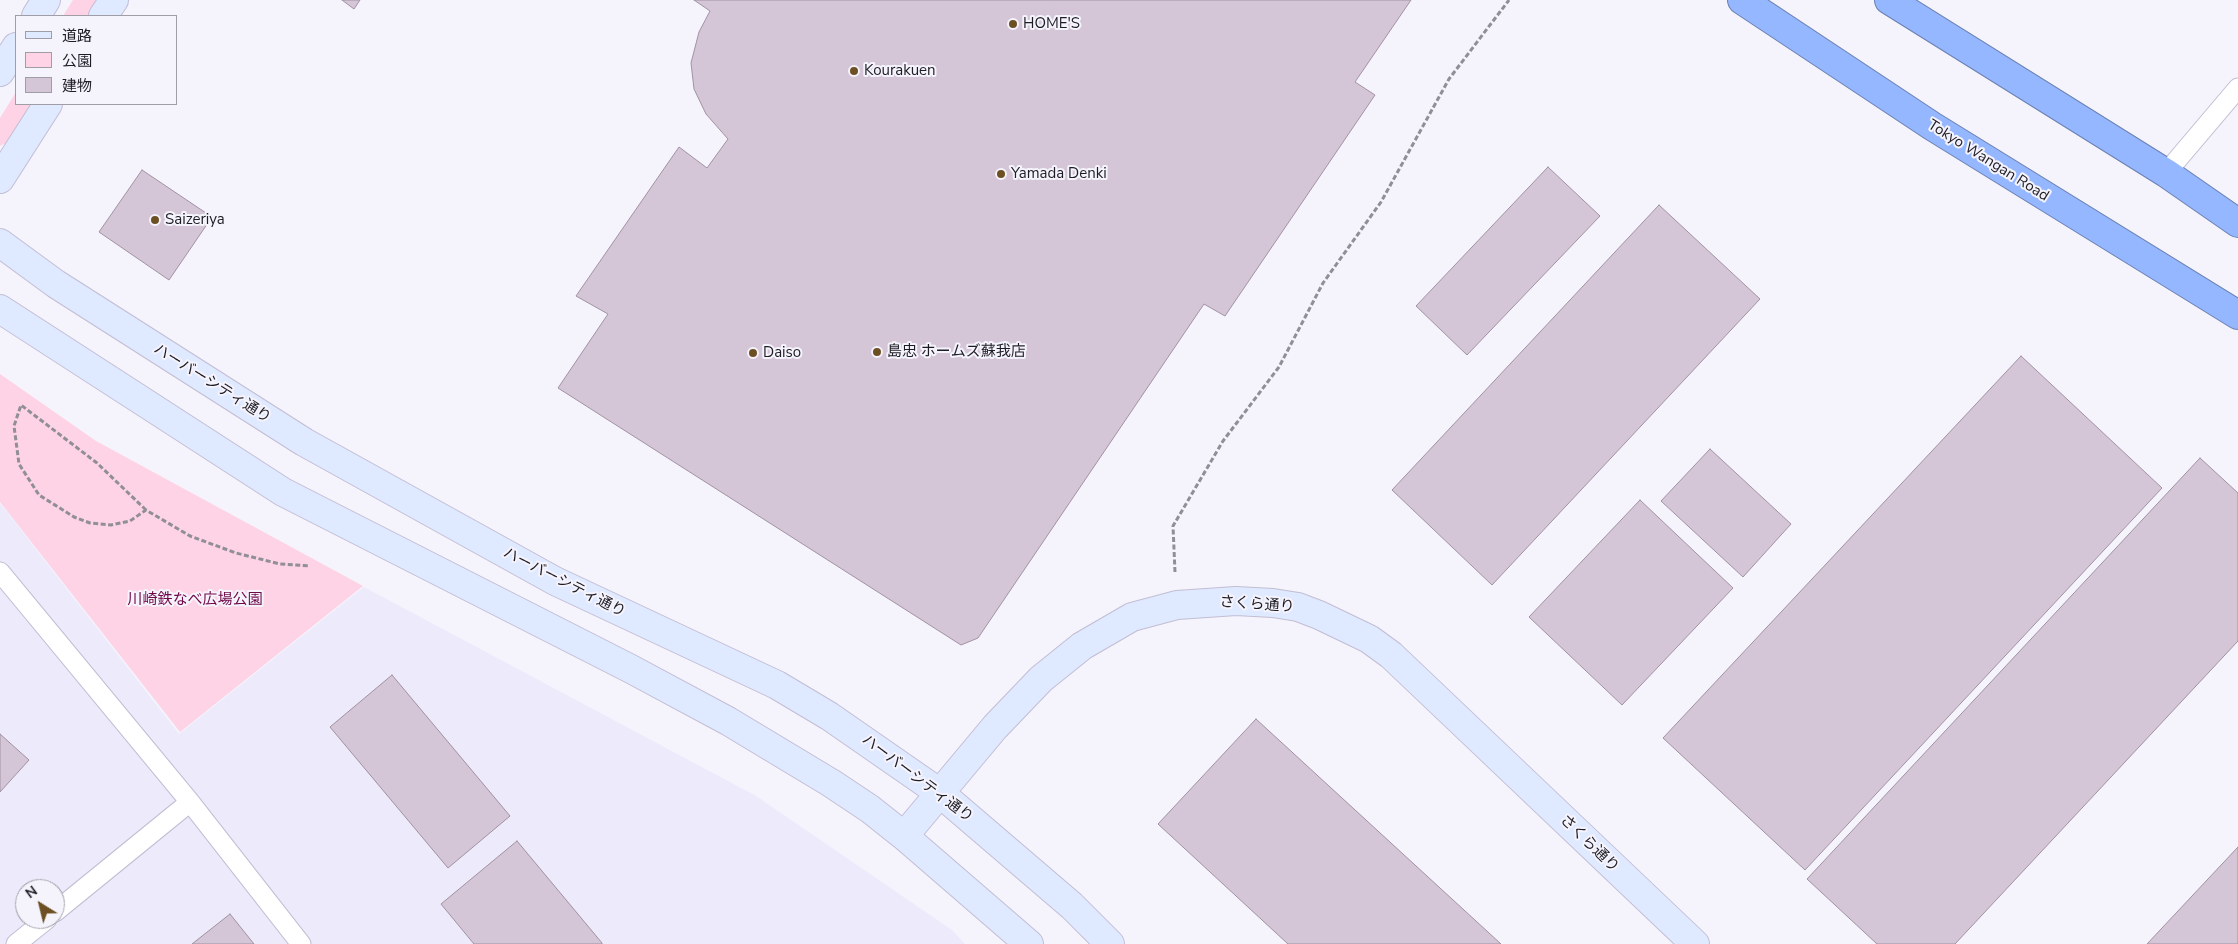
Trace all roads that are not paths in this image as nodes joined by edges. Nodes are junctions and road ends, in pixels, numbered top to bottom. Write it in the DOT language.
graph roads {
  1 [pos="46,0"];
  2 [pos="114,0"];
  3 [pos="1742,0"];
  4 [pos="1889,0"];
  5 [pos="37,15"];
  6 [pos="105,15"];
  7 [pos="15,49"];
  8 [pos="0,72"];
  9 [pos="2238,88"];
  10 [pos="47,105"];
  11 [pos="2166,174"];
  12 [pos="0,179"];
  13 [pos="2238,222"];
  14 [pos="0,243"];
  15 [pos="0,308"];
  16 [pos="2238,316"];
  17 [pos="0,572"];
  18 [pos="940,793"];
  19 [pos="190,802"];
  20 [pos="904,836"];
  21 [pos="65,904"];
  22 [pos="35,929"];
  23 [pos="16,944"];
  24 [pos="301,944"];
  25 [pos="1029,944"];
  26 [pos="1110,944"];
  27 [pos="1695,944"];
  1 -- 5 [label="street"];
  2 -- 6 [label="street"];
  3 -- 16 [label="highway, Tokyo Wangan Road"];
  4 -- 11 [label="highway"];
  7 -- 8 [label="street"];
  9 -- 11 [label="lane"];
  10 -- 12 [label="street"];
  11 -- 13 [label="highway"];
  14 -- 18 [label="street, ハーバーシティ通り"];
  15 -- 20 [label="street"];
  17 -- 19 [label="lane"];
  18 -- 20 [label="street, さくら通り"];
  18 -- 26 [label="street, ハーバーシティ通り"];
  18 -- 27 [label="street, さくら通り"];
  19 -- 21 [label="lane"];
  19 -- 24 [label="lane"];
  20 -- 25 [label="street"];
  22 -- 23 [label="lane"];
}
